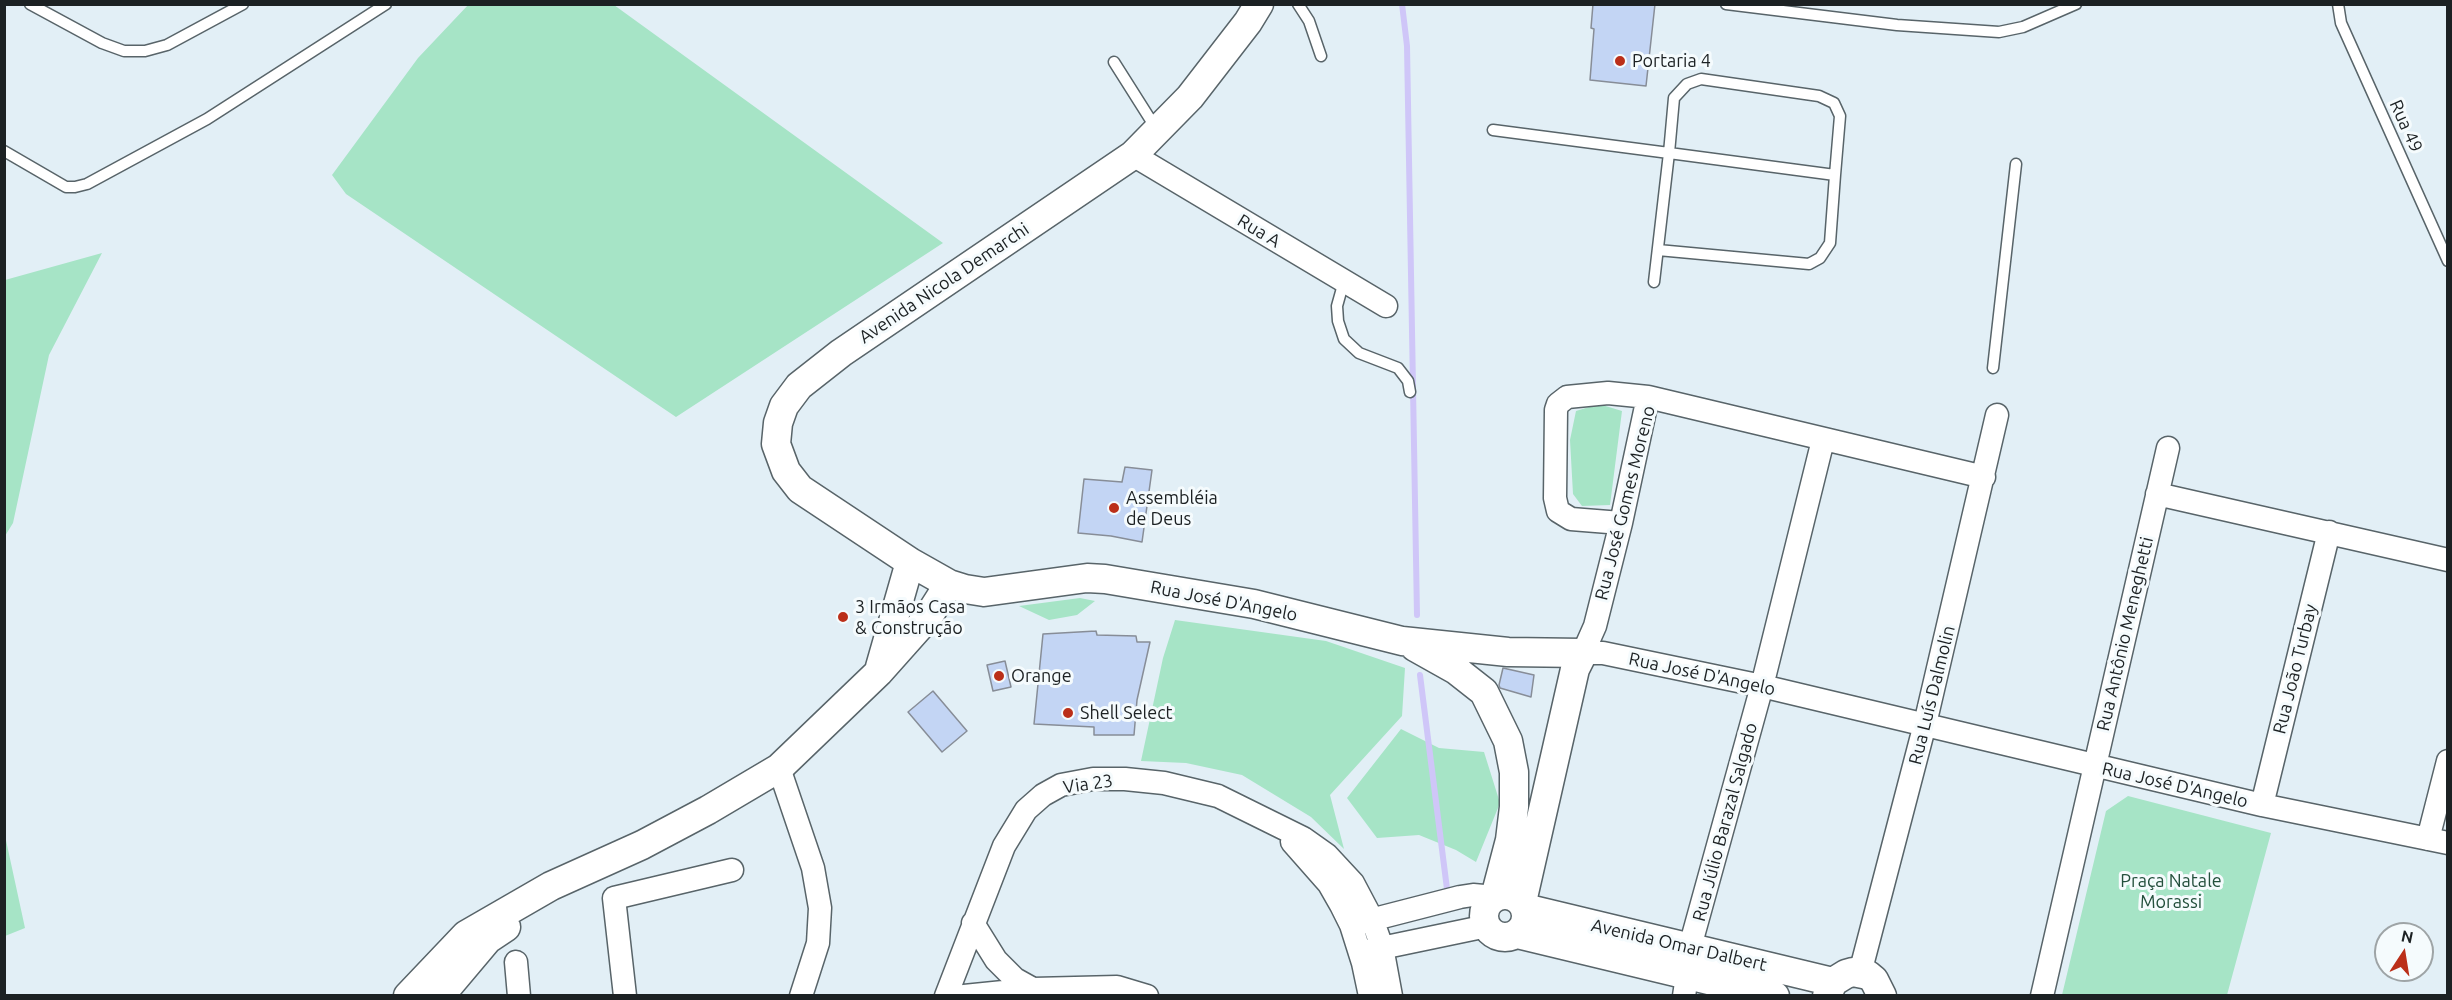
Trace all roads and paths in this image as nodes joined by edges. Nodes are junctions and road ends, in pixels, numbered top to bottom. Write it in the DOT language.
graph roads {
  1 [pos="30,4"];
  2 [pos="243,4"];
  3 [pos="386,4"];
  4 [pos="1259,4"];
  5 [pos="1298,4"];
  6 [pos="1726,4"];
  7 [pos="2076,4"];
  8 [pos="2338,4"];
  9 [pos="1321,56"];
  10 [pos="1114,62"];
  11 [pos="1157,130"];
  12 [pos="1493,130"];
  13 [pos="4,151"];
  14 [pos="1669,153"];
  15 [pos="1133,155"];
  16 [pos="2016,164"];
  17 [pos="1835,175"];
  18 [pos="1658,250"];
  19 [pos="2448,261"];
  20 [pos="1344,281"];
  21 [pos="1654,282"];
  22 [pos="1386,306"];
  23 [pos="1993,368"];
  24 [pos="1410,392"];
  25 [pos="1648,397"];
  26 [pos="1997,415"];
  27 [pos="1823,440"];
  28 [pos="2168,448"];
  29 [pos="1984,477"];
  30 [pos="2157,494"];
  31 [pos="1621,523"];
  32 [pos="2329,532"];
  33 [pos="2448,560"];
  34 [pos="910,562"];
  35 [pos="949,584"];
  36 [pos="1402,641"];
  37 [pos="1508,652"];
  38 [pos="1583,653"];
  39 [pos="879,672"];
  40 [pos="1762,686"];
  41 [pos="1484,692"];
  42 [pos="1925,724"];
  43 [pos="1561,734"];
  44 [pos="1508,741"];
  45 [pos="2448,760"];
  46 [pos="2096,767"];
  47 [pos="779,768"];
  48 [pos="2262,805"];
  49 [pos="2438,841"];
  50 [pos="594,866"];
  51 [pos="732,870"];
  52 [pos="1515,910"];
  53 [pos="1362,922"];
  54 [pos="974,923"];
  55 [pos="1486,926"];
  56 [pos="1371,950"];
  57 [pos="516,962"];
  58 [pos="1688,973"];
  59 [pos="1860,973"];
  60 [pos="1033,989"];
  61 [pos="1830,989"];
  62 [pos="1885,995"];
  63 [pos="408,996"];
  64 [pos="440,996"];
  65 [pos="519,996"];
  66 [pos="625,996"];
  67 [pos="801,996"];
  68 [pos="946,996"];
  69 [pos="964,996"];
  70 [pos="1147,996"];
  71 [pos="1370,996"];
  72 [pos="1391,996"];
  73 [pos="1775,996"];
  74 [pos="2042,996"];
  1 -- 2 [label="lane"];
  3 -- 13 [label="lane"];
  4 -- 11 [label="street, Avenida Nicola Demarchi"];
  5 -- 9 [label="lane"];
  6 -- 7 [label="lane"];
  8 -- 19 [label="lane, Rua 49"];
  10 -- 11 [label="lane"];
  11 -- 15 [label="street, Avenida Nicola Demarchi"];
  12 -- 14 [label="lane"];
  14 -- 17 [label="lane"];
  14 -- 17 [label="lane"];
  14 -- 18 [label="lane"];
  15 -- 20 [label="street, Rua A"];
  15 -- 34 [label="street, Avenida Nicola Demarchi"];
  16 -- 23 [label="lane"];
  17 -- 18 [label="lane"];
  18 -- 21 [label="lane"];
  20 -- 22 [label="street, Rua A"];
  20 -- 24 [label="lane"];
  25 -- 27 [label="street, Rua José Gomes Moreno"];
  25 -- 31 [label="street, Rua José Gomes Moreno"];
  25 -- 31 [label="street"];
  26 -- 29 [label="street, Rua Luís Dalmolin"];
  27 -- 29 [label="street, Rua José Gomes Moreno"];
  27 -- 40 [label="street, Rua Júlio Barazal Salgado"];
  28 -- 30 [label="street, Rua Antônio Meneghetti"];
  29 -- 42 [label="street, Rua Luís Dalmolin"];
  30 -- 32 [label="street"];
  30 -- 46 [label="street, Rua Antônio Meneghetti"];
  31 -- 38 [label="street, Rua José Gomes Moreno"];
  32 -- 33 [label="street"];
  32 -- 48 [label="street, Rua João Turbay"];
  34 -- 35 [label="street, Avenida Nicola Demarchi"];
  34 -- 39 [label="street"];
  35 -- 36 [label="street, Rua José D'Angelo"];
  35 -- 39 [label="street"];
  36 -- 37 [label="street, Rua José D'Angelo"];
  36 -- 41 [label="street"];
  37 -- 38 [label="street, Rua José D'Angelo"];
  37 -- 41 [label="street"];
  38 -- 40 [label="street, Rua José D'Angelo"];
  38 -- 43 [label="street, Rua José Gomes Moreno"];
  39 -- 47 [label="street"];
  40 -- 42 [label="street, Rua José D'Angelo"];
  40 -- 58 [label="street, Rua Júlio Barazal Salgado"];
  41 -- 44 [label="street"];
  42 -- 46 [label="street, Rua José D'Angelo"];
  42 -- 59 [label="street, Rua Luís Dalmolin"];
  43 -- 44 [label="street"];
  43 -- 52 [label="street, Rua José Gomes Moreno"];
  44 -- 52 [label="street"];
  45 -- 49 [label="street"];
  46 -- 48 [label="street, Rua José D'Angelo"];
  46 -- 74 [label="street, Rua Antônio Meneghetti"];
  47 -- 50 [label="street"];
  47 -- 67 [label="street"];
  48 -- 49 [label="street, Rua José D'Angelo"];
  50 -- 63 [label="street"];
  50 -- 64 [label="street"];
  51 -- 66 [label="street"];
  52 -- 53 [label="street, Avenida Omar Dalbert"];
  52 -- 55 [label="street"];
  52 -- 58 [label="street, Avenida Omar Dalbert"];
  53 -- 54 [label="street, Via 23"];
  53 -- 56 [label="street, Via 23"];
  54 -- 60 [label="street"];
  54 -- 68 [label="street, Via 23"];
  55 -- 56 [label="street"];
  56 -- 71 [label="street, Via 23"];
  56 -- 72 [label="street, Via 23"];
  57 -- 65 [label="street"];
  58 -- 61 [label="street, Avenida Omar Dalbert"];
  58 -- 73 [label="street, Avenida Omar Dalbert"];
  59 -- 61 [label="street"];
  59 -- 62 [label="street"];
  60 -- 69 [label="street"];
  60 -- 70 [label="street"];
}
